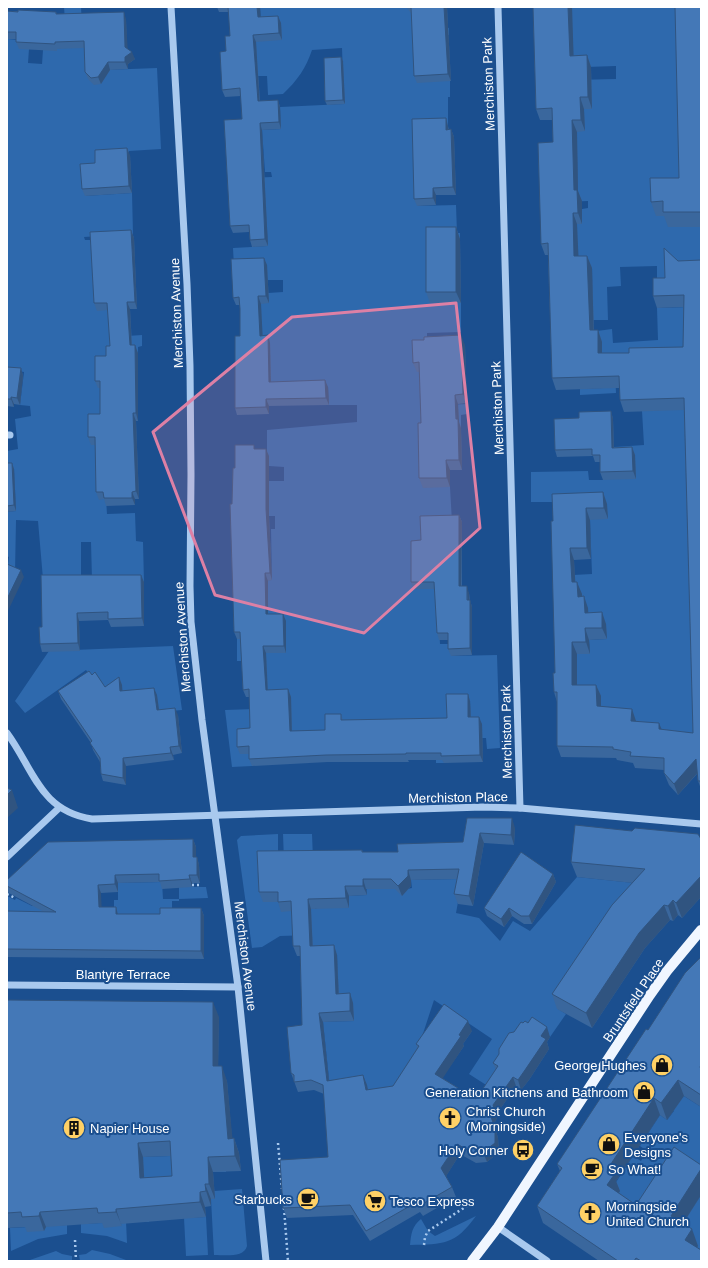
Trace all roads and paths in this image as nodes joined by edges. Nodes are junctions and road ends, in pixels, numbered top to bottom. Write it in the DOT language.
graph roads {
  1 [pos="172,7"];
  2 [pos="498,7"];
  3 [pos="7,733"];
  4 [pos="59,808"];
  5 [pos="520,808"];
  6 [pos="215,814"];
  7 [pos="701,824"];
  8 [pos="7,857"];
  9 [pos="192,885"];
  10 [pos="202,885"];
  11 [pos="7,894"];
  12 [pos="15,897"];
  13 [pos="701,930"];
  14 [pos="7,985"];
  15 [pos="238,987"];
  16 [pos="278,1143"];
  17 [pos="282,1192"];
  18 [pos="283,1200"];
  19 [pos="473,1202"];
  20 [pos="498,1227"];
  21 [pos="75,1240"];
  22 [pos="424,1245"];
  23 [pos="76,1261"];
  24 [pos="266,1261"];
  25 [pos="288,1261"];
  26 [pos="472,1261"];
  27 [pos="547,1261"];
  1 -- 6 [label="street, Merchiston Avenue"];
  2 -- 5 [label="street, Merchiston Park"];
  3 -- 4 [label="street"];
  4 -- 6 [label="street, Merchiston Place"];
  4 -- 8 [label="street"];
  5 -- 6 [label="street, Merchiston Place"];
  5 -- 7 [label="street, Merchiston Place"];
  6 -- 15 [label="street, Merchiston Avenue"];
  9 -- 10 [label="path"];
  11 -- 12 [label="path"];
  13 -- 20 [label="main road, Bruntsfield Place"];
  14 -- 15 [label="street, Blantyre Terrace"];
  15 -- 24 [label="street, Merchiston Avenue"];
  16 -- 17 [label="path"];
  18 -- 25 [label="path"];
  19 -- 22 [label="path"];
  20 -- 26 [label="main road, Bruntsfield Place"];
  20 -- 27 [label="street"];
  21 -- 23 [label="path"];
}
